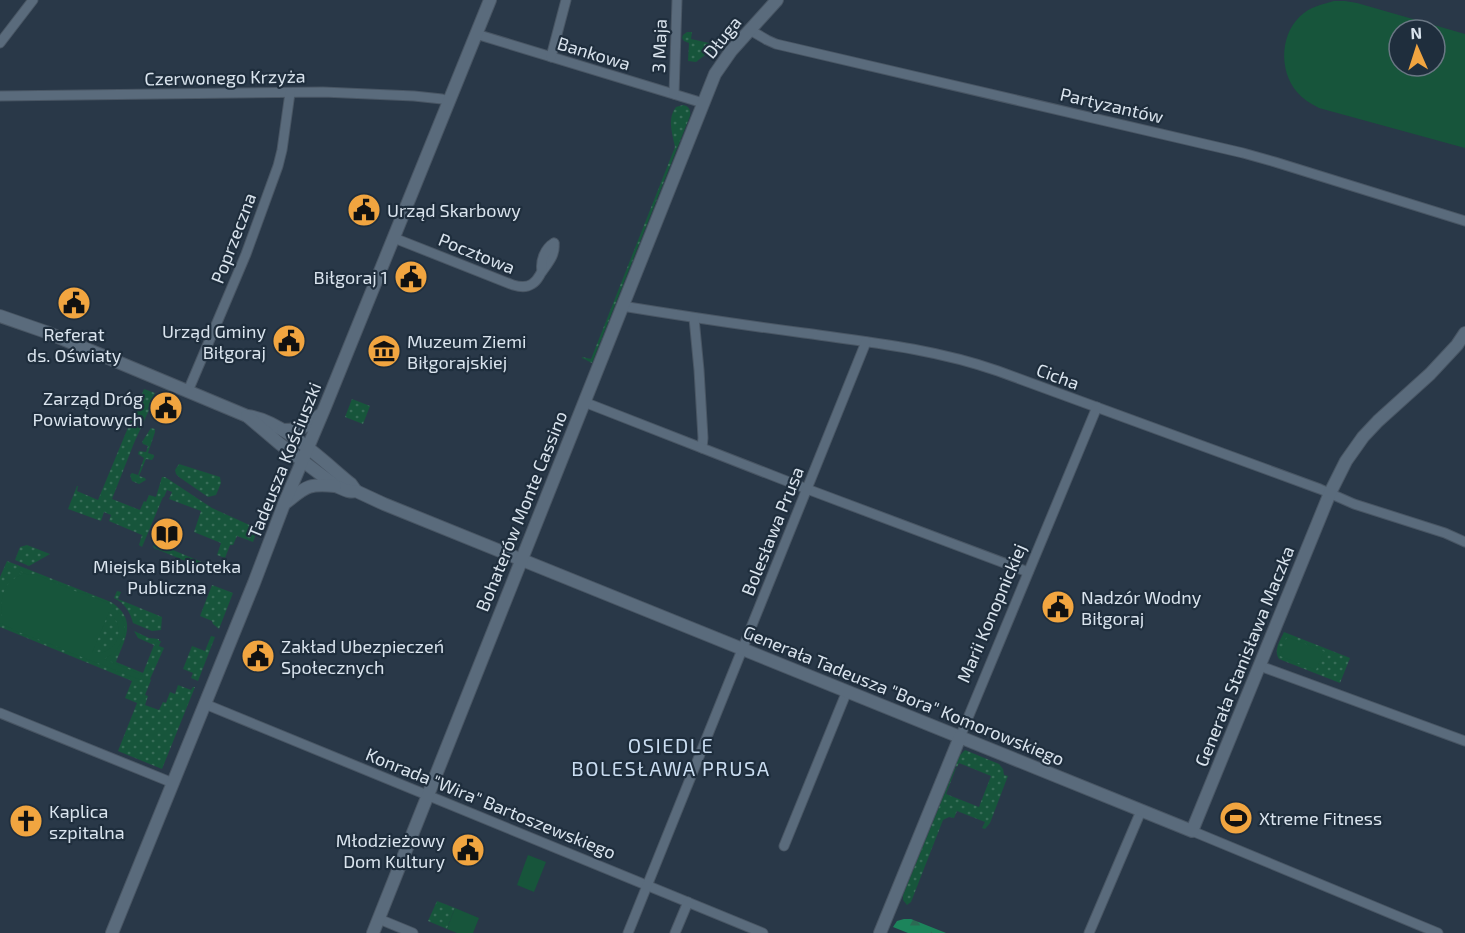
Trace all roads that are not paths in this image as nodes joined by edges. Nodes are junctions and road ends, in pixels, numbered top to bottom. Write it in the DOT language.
graph roads {
  1 [pos="33,0"];
  2 [pos="490,0"];
  3 [pos="566,0"];
  4 [pos="677,0"];
  5 [pos="777,0"];
  6 [pos="750,30"];
  7 [pos="476,34"];
  8 [pos="0,43"];
  9 [pos="551,57"];
  10 [pos="290,93"];
  11 [pos="674,94"];
  12 [pos="0,96"];
  13 [pos="449,101"];
  14 [pos="703,103"];
  15 [pos="1465,221"];
  16 [pos="394,237"];
  17 [pos="542,271"];
  18 [pos="622,306"];
  19 [pos="0,316"];
  20 [pos="694,318"];
  21 [pos="1465,333"];
  22 [pos="866,342"];
  23 [pos="1461,347"];
  24 [pos="188,391"];
  25 [pos="584,402"];
  26 [pos="1096,407"];
  27 [pos="323,412"];
  28 [pos="247,416"];
  29 [pos="282,430"];
  30 [pos="702,448"];
  31 [pos="305,454"];
  32 [pos="336,486"];
  33 [pos="807,489"];
  34 [pos="356,491"];
  35 [pos="1330,493"];
  36 [pos="284,504"];
  37 [pos="1465,542"];
  38 [pos="522,560"];
  39 [pos="1028,572"];
  40 [pos="742,649"];
  41 [pos="1260,666"];
  42 [pos="847,692"];
  43 [pos="205,704"];
  44 [pos="0,713"];
  45 [pos="960,737"];
  46 [pos="1465,741"];
  47 [pos="173,783"];
  48 [pos="428,794"];
  49 [pos="1141,811"];
  50 [pos="1192,831"];
  51 [pos="784,846"];
  52 [pos="647,885"];
  53 [pos="688,902"];
  54 [pos="379,919"];
  55 [pos="112,933"];
  56 [pos="373,933"];
  57 [pos="413,933"];
  58 [pos="628,933"];
  59 [pos="675,933"];
  60 [pos="764,933"];
  61 [pos="880,933"];
  62 [pos="1089,933"];
  63 [pos="1438,933"];
  1 -- 8 [label="street"];
  2 -- 7 [label="street, Tadeusza Kościuszki"];
  3 -- 9 [label="street"];
  4 -- 11 [label="street, 3 Maja"];
  5 -- 6 [label="street, Długa"];
  6 -- 14 [label="street, Długa"];
  6 -- 15 [label="street, Partyzantów"];
  7 -- 9 [label="street, Bankowa"];
  7 -- 13 [label="street, Tadeusza Kościuszki"];
  9 -- 11 [label="street, Bankowa"];
  10 -- 12 [label="street, Czerwonego Krzyża"];
  10 -- 13 [label="street, Czerwonego Krzyża"];
  10 -- 24 [label="street, Poprzeczna"];
  11 -- 14 [label="street, Bankowa"];
  13 -- 16 [label="street, Tadeusza Kościuszki"];
  14 -- 18 [label="street, Bohaterów Monte Cassino"];
  16 -- 17 [label="street, Pocztowa"];
  16 -- 27 [label="street, Tadeusza Kościuszki"];
  18 -- 20 [label="street, Cicha"];
  18 -- 25 [label="street, Bohaterów Monte Cassino"];
  19 -- 24 [label="street"];
  20 -- 22 [label="street, Cicha"];
  20 -- 30 [label="street"];
  21 -- 23 [label="street, Generała Stanisława Maczka"];
  22 -- 26 [label="street, Cicha"];
  22 -- 33 [label="street, Bolesława Prusa"];
  23 -- 35 [label="street, Generała Stanisława Maczka"];
  24 -- 28 [label="street"];
  25 -- 30 [label="street"];
  25 -- 38 [label="street, Bohaterów Monte Cassino"];
  26 -- 35 [label="street, Cicha"];
  26 -- 39 [label="street, Marii Konopnickiej"];
  27 -- 29 [label="street"];
  27 -- 31 [label="street, Tadeusza Kościuszki"];
  28 -- 29 [label="street"];
  28 -- 31 [label="street"];
  29 -- 31 [label="street"];
  30 -- 33 [label="street"];
  31 -- 32 [label="street, Generała Tadeusza \"Bora\" Komorowskiego"];
  31 -- 34 [label="street, Generała Tadeusza \"Bora\" Komorowskiego"];
  31 -- 36 [label="street, Tadeusza Kościuszki"];
  32 -- 34 [label="street, Generała Tadeusza \"Bora\" Komorowskiego"];
  32 -- 36 [label="street"];
  33 -- 39 [label="street"];
  33 -- 40 [label="street, Bolesława Prusa"];
  34 -- 38 [label="street, Generała Tadeusza \"Bora\" Komorowskiego"];
  35 -- 37 [label="street, Cicha"];
  35 -- 41 [label="street, Generała Stanisława Maczka"];
  36 -- 43 [label="street, Tadeusza Kościuszki"];
  38 -- 40 [label="street, Generała Tadeusza \"Bora\" Komorowskiego"];
  38 -- 48 [label="street, Bohaterów Monte Cassino"];
  39 -- 45 [label="street, Marii Konopnickiej"];
  40 -- 42 [label="street, Generała Tadeusza \"Bora\" Komorowskiego"];
  40 -- 52 [label="street, Bolesława Prusa"];
  41 -- 46 [label="street"];
  41 -- 50 [label="street, Generała Stanisława Maczka"];
  42 -- 45 [label="street, Generała Tadeusza \"Bora\" Komorowskiego"];
  42 -- 51 [label="street"];
  43 -- 47 [label="street, Tadeusza Kościuszki"];
  43 -- 48 [label="street, Konrada \"Wira\" Bartoszewskiego"];
  44 -- 47 [label="street"];
  45 -- 49 [label="street, Generała Tadeusza \"Bora\" Komorowskiego"];
  45 -- 61 [label="street, Marii Konopnickiej"];
  47 -- 55 [label="street, Tadeusza Kościuszki"];
  48 -- 52 [label="street, Konrada \"Wira\" Bartoszewskiego"];
  48 -- 54 [label="street, Bohaterów Monte Cassino"];
  49 -- 50 [label="street, Generała Tadeusza \"Bora\" Komorowskiego"];
  49 -- 62 [label="street"];
  50 -- 63 [label="street, Generała Tadeusza \"Bora\" Komorowskiego"];
  52 -- 53 [label="street, Konrada \"Wira\" Bartoszewskiego"];
  52 -- 58 [label="street, Bolesława Prusa"];
  53 -- 59 [label="street"];
  53 -- 60 [label="street, Konrada \"Wira\" Bartoszewskiego"];
  54 -- 56 [label="street, Bohaterów Monte Cassino"];
  54 -- 57 [label="street"];
}
